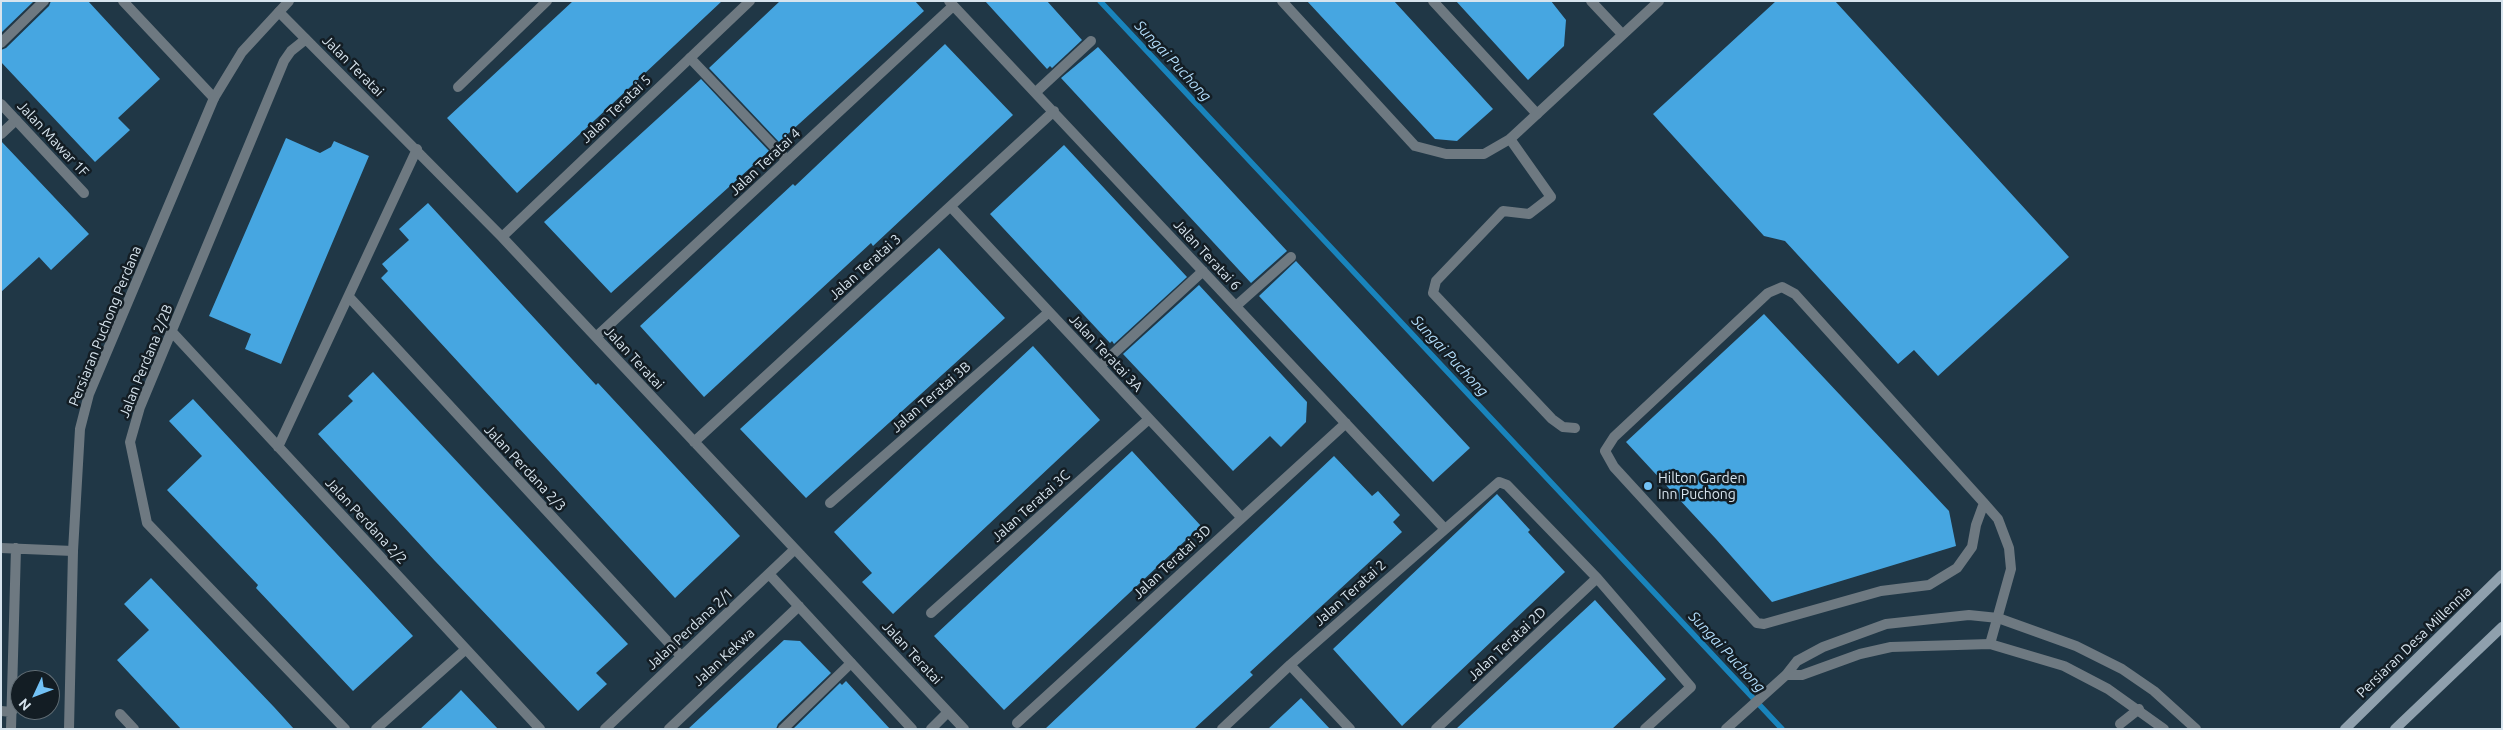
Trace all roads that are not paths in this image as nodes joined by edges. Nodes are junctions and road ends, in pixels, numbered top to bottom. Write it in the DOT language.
graph roads {
  1 [pos="44,1"];
  2 [pos="123,1"];
  3 [pos="289,1"];
  4 [pos="547,1"];
  5 [pos="750,1"];
  6 [pos="1282,1"];
  7 [pos="1433,1"];
  8 [pos="1591,1"];
  9 [pos="1659,1"];
  10 [pos="951,4"];
  11 [pos="279,12"];
  12 [pos="1622,34"];
  13 [pos="306,39"];
  14 [pos="1091,41"];
  15 [pos="1,42"];
  16 [pos="690,58"];
  17 [pos="458,87"];
  18 [pos="1036,92"];
  19 [pos="214,98"];
  20 [pos="1,104"];
  21 [pos="1054,111"];
  22 [pos="1538,114"];
  23 [pos="16,120"];
  24 [pos="1,134"];
  25 [pos="1510,140"];
  26 [pos="417,149"];
  27 [pos="787,160"];
  28 [pos="84,193"];
  29 [pos="952,207"];
  30 [pos="502,237"];
  31 [pos="1291,257"];
  32 [pos="1203,271"];
  33 [pos="349,297"];
  34 [pos="1236,306"];
  35 [pos="1050,312"];
  36 [pos="172,332"];
  37 [pos="596,337"];
  38 [pos="1100,366"];
  39 [pos="1149,419"];
  40 [pos="1346,423"];
  41 [pos="1575,428"];
  42 [pos="694,442"];
  43 [pos="278,446"];
  44 [pos="1984,503"];
  45 [pos="830,504"];
  46 [pos="1241,517"];
  47 [pos="1444,528"];
  48 [pos="1,548"];
  49 [pos="16,548"];
  50 [pos="795,550"];
  51 [pos="73,551"];
  52 [pos="769,574"];
  53 [pos="2502,575"];
  54 [pos="1597,578"];
  55 [pos="799,606"];
  56 [pos="931,613"];
  57 [pos="1998,618"];
  58 [pos="2502,627"];
  59 [pos="1990,644"];
  60 [pos="466,649"];
  61 [pos="681,656"];
  62 [pos="851,663"];
  63 [pos="1290,665"];
  64 [pos="1786,675"];
  65 [pos="2139,709"];
  66 [pos="6,711"];
  67 [pos="948,712"];
  68 [pos="120,714"];
  69 [pos="1017,723"];
  70 [pos="2120,724"];
  71 [pos="11,729"];
  72 [pos="69,729"];
  73 [pos="134,729"];
  74 [pos="345,729"];
  75 [pos="376,729"];
  76 [pos="540,729"];
  77 [pos="604,729"];
  78 [pos="668,729"];
  79 [pos="783,729"];
  80 [pos="912,729"];
  81 [pos="931,729"];
  82 [pos="964,729"];
  83 [pos="1222,729"];
  84 [pos="1350,729"];
  85 [pos="1436,729"];
  86 [pos="1645,729"];
  87 [pos="1726,729"];
  88 [pos="2164,729"];
  89 [pos="2196,729"];
  90 [pos="2345,729"];
  91 [pos="2395,729"];
  1 -- 15 [label="street"];
  2 -- 19 [label="street"];
  3 -- 11 [label="street, Persiaran Puchong Perdana"];
  4 -- 17 [label="street"];
  5 -- 16 [label="street, Jalan Teratai 5"];
  6 -- 25 [label="street"];
  7 -- 22 [label="street"];
  8 -- 12 [label="street"];
  9 -- 12 [label="street"];
  10 -- 18 [label="street, Jalan Teratai 6"];
  10 -- 27 [label="street, Jalan Teratai 4"];
  11 -- 13 [label="street, Jalan Teratai"];
  11 -- 19 [label="street, Persiaran Puchong Perdana"];
  12 -- 22 [label="street"];
  13 -- 26 [label="street, Jalan Teratai"];
  13 -- 36 [label="street, Jalan Perdana 2/2B"];
  14 -- 18 [label="street"];
  16 -- 27 [label="street"];
  16 -- 30 [label="street, Jalan Teratai 5"];
  18 -- 21 [label="street, Jalan Teratai 6"];
  19 -- 51 [label="street, Persiaran Puchong Perdana"];
  20 -- 23 [label="street, Jalan Mawar 1F"];
  21 -- 29 [label="street, Jalan Teratai 3"];
  21 -- 32 [label="street, Jalan Teratai 6"];
  22 -- 25 [label="street"];
  23 -- 24 [label="street"];
  23 -- 28 [label="street, Jalan Mawar 1F"];
  25 -- 41 [label="street"];
  26 -- 30 [label="street, Jalan Teratai"];
  26 -- 33 [label="street"];
  27 -- 37 [label="street, Jalan Teratai 4"];
  29 -- 35 [label="street, Jalan Teratai 3A"];
  29 -- 42 [label="street, Jalan Teratai 3"];
  30 -- 37 [label="street, Jalan Teratai"];
  31 -- 34 [label="street"];
  32 -- 34 [label="street, Jalan Teratai 6"];
  32 -- 38 [label="street"];
  33 -- 43 [label="street"];
  33 -- 61 [label="street, Jalan Perdana 2/3"];
  34 -- 40 [label="street, Jalan Teratai 6"];
  35 -- 38 [label="street, Jalan Teratai 3A"];
  35 -- 45 [label="street, Jalan Teratai 3B"];
  36 -- 43 [label="street, Jalan Perdana 2/2"];
  36 -- 74 [label="street, Jalan Perdana 2/2B"];
  37 -- 42 [label="street, Jalan Teratai"];
  38 -- 39 [label="street, Jalan Teratai 3A"];
  39 -- 46 [label="street, Jalan Teratai 3A"];
  39 -- 56 [label="street, Jalan Teratai 3C"];
  40 -- 46 [label="street, Jalan Teratai 3D"];
  40 -- 47 [label="street, Jalan Teratai 6"];
  42 -- 50 [label="street, Jalan Teratai"];
  43 -- 60 [label="street, Jalan Perdana 2/2"];
  44 -- 44 [label="street"];
  44 -- 57 [label="street"];
  46 -- 69 [label="street, Jalan Teratai 3D"];
  47 -- 54 [label="street, Jalan Teratai 2"];
  47 -- 63 [label="street, Jalan Teratai 2"];
  48 -- 49 [label="street"];
  49 -- 51 [label="street"];
  49 -- 66 [label="street"];
  50 -- 52 [label="street, Jalan Perdana 2/1"];
  50 -- 67 [label="street, Jalan Teratai"];
  51 -- 72 [label="street, Persiaran Puchong Perdana"];
  52 -- 55 [label="street"];
  52 -- 61 [label="street, Jalan Perdana 2/1"];
  53 -- 90 [label="main road, Persiaran Desa Millennia"];
  54 -- 85 [label="street, Jalan Teratai 2D"];
  54 -- 86 [label="street"];
  55 -- 62 [label="street"];
  55 -- 78 [label="street, Jalan Kekwa"];
  57 -- 59 [label="street"];
  57 -- 64 [label="street"];
  57 -- 89 [label="street"];
  58 -- 91 [label="main road"];
  59 -- 64 [label="street"];
  59 -- 65 [label="street"];
  60 -- 75 [label="street"];
  60 -- 76 [label="street, Jalan Perdana 2/2"];
  61 -- 77 [label="street, Jalan Perdana 2/1"];
  62 -- 79 [label="street"];
  62 -- 80 [label="street"];
  63 -- 83 [label="street, Jalan Teratai 2"];
  63 -- 84 [label="street"];
  64 -- 87 [label="street"];
  65 -- 70 [label="street"];
  65 -- 88 [label="street"];
  66 -- 71 [label="street"];
  67 -- 81 [label="street"];
  67 -- 82 [label="street, Jalan Teratai"];
  68 -- 73 [label="street"];
}
